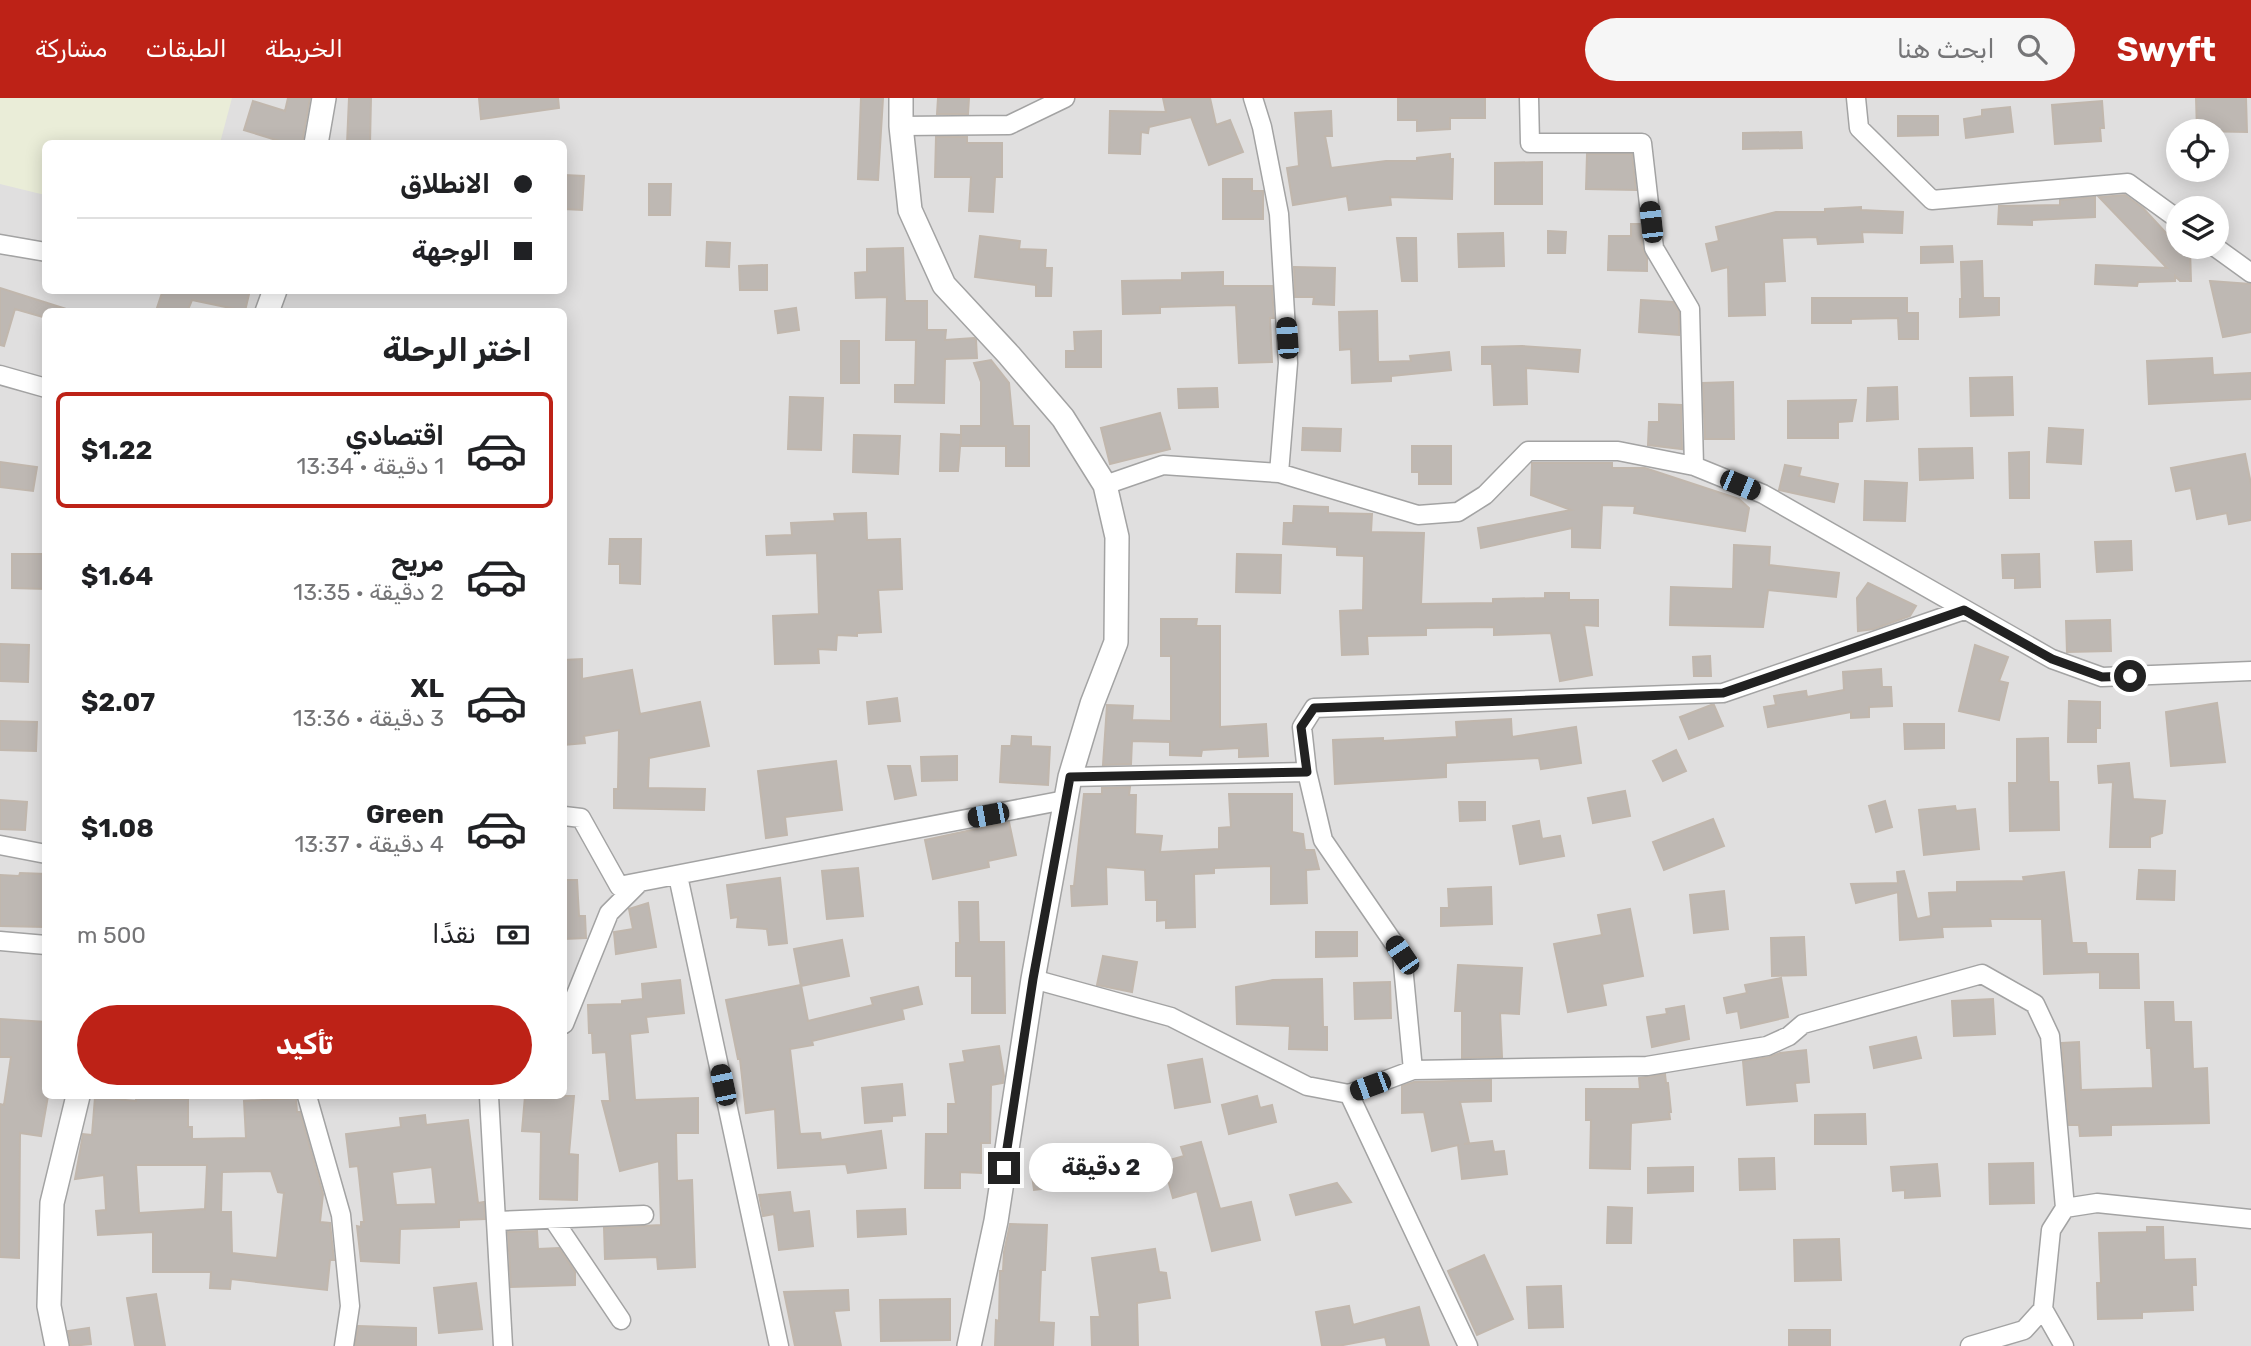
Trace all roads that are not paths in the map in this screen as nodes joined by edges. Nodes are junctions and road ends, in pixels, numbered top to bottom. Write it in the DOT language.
graph roads {
  1 [pos="324,98"];
  2 [pos="901,98"];
  3 [pos="1065,98"];
  4 [pos="1253,98"];
  5 [pos="1529,98"];
  6 [pos="1856,98"];
  7 [pos="901,126"];
  8 [pos="317,140"];
  9 [pos="2166,211"];
  10 [pos="0,244"];
  11 [pos="42,251"];
  12 [pos="2229,257"];
  13 [pos="2251,273"];
  14 [pos="0,375"];
  15 [pos="42,387"];
  16 [pos="1694,466"];
  17 [pos="1279,473"];
  18 [pos="1105,485"];
  19 [pos="1964,610"];
  20 [pos="2251,671"];
  21 [pos="1307,772"];
  22 [pos="1070,777"];
  23 [pos="1065,800"];
  24 [pos="567,816"];
  25 [pos="0,845"];
  26 [pos="42,853"];
  27 [pos="678,876"];
  28 [pos="639,883"];
  29 [pos="0,941"];
  30 [pos="42,945"];
  31 [pos="1033,979"];
  32 [pos="567,1017"];
  33 [pos="1413,1070"];
  34 [pos="1349,1094"];
  35 [pos="77,1099"];
  36 [pos="308,1099"];
  37 [pos="490,1099"];
  38 [pos="2065,1208"];
  39 [pos="644,1215"];
  40 [pos="553,1219"];
  41 [pos="2251,1219"];
  42 [pos="497,1221"];
  43 [pos="2043,1309"];
  44 [pos="621,1320"];
  45 [pos="57,1346"];
  46 [pos="344,1346"];
  47 [pos="503,1346"];
  48 [pos="779,1346"];
  49 [pos="970,1346"];
  50 [pos="1468,1346"];
  51 [pos="1970,1346"];
  52 [pos="2064,1346"];
  1 -- 8 [label="street"];
  2 -- 7 [label="street"];
  3 -- 7 [label="street"];
  4 -- 17 [label="street"];
  5 -- 16 [label="street"];
  6 -- 9 [label="street"];
  7 -- 18 [label="street"];
  10 -- 11 [label="street"];
  12 -- 13 [label="street"];
  14 -- 15 [label="street"];
  16 -- 17 [label="street"];
  16 -- 19 [label="street"];
  17 -- 18 [label="street"];
  18 -- 22 [label="street"];
  19 -- 20 [label="street"];
  19 -- 21 [label="street"];
  21 -- 22 [label="street"];
  21 -- 33 [label="street"];
  22 -- 23 [label="street"];
  23 -- 27 [label="street"];
  23 -- 31 [label="street"];
  24 -- 28 [label="street"];
  25 -- 26 [label="street"];
  27 -- 28 [label="street"];
  27 -- 48 [label="street"];
  28 -- 32 [label="street"];
  29 -- 30 [label="street"];
  31 -- 34 [label="street"];
  31 -- 49 [label="street"];
  33 -- 34 [label="street"];
  33 -- 38 [label="street"];
  34 -- 50 [label="street"];
  35 -- 45 [label="street"];
  36 -- 46 [label="street"];
  37 -- 42 [label="street"];
  38 -- 41 [label="street"];
  38 -- 43 [label="street"];
  39 -- 40 [label="street"];
  40 -- 42 [label="street"];
  40 -- 44 [label="street"];
  42 -- 47 [label="street"];
  43 -- 51 [label="street"];
  43 -- 52 [label="street"];
}
